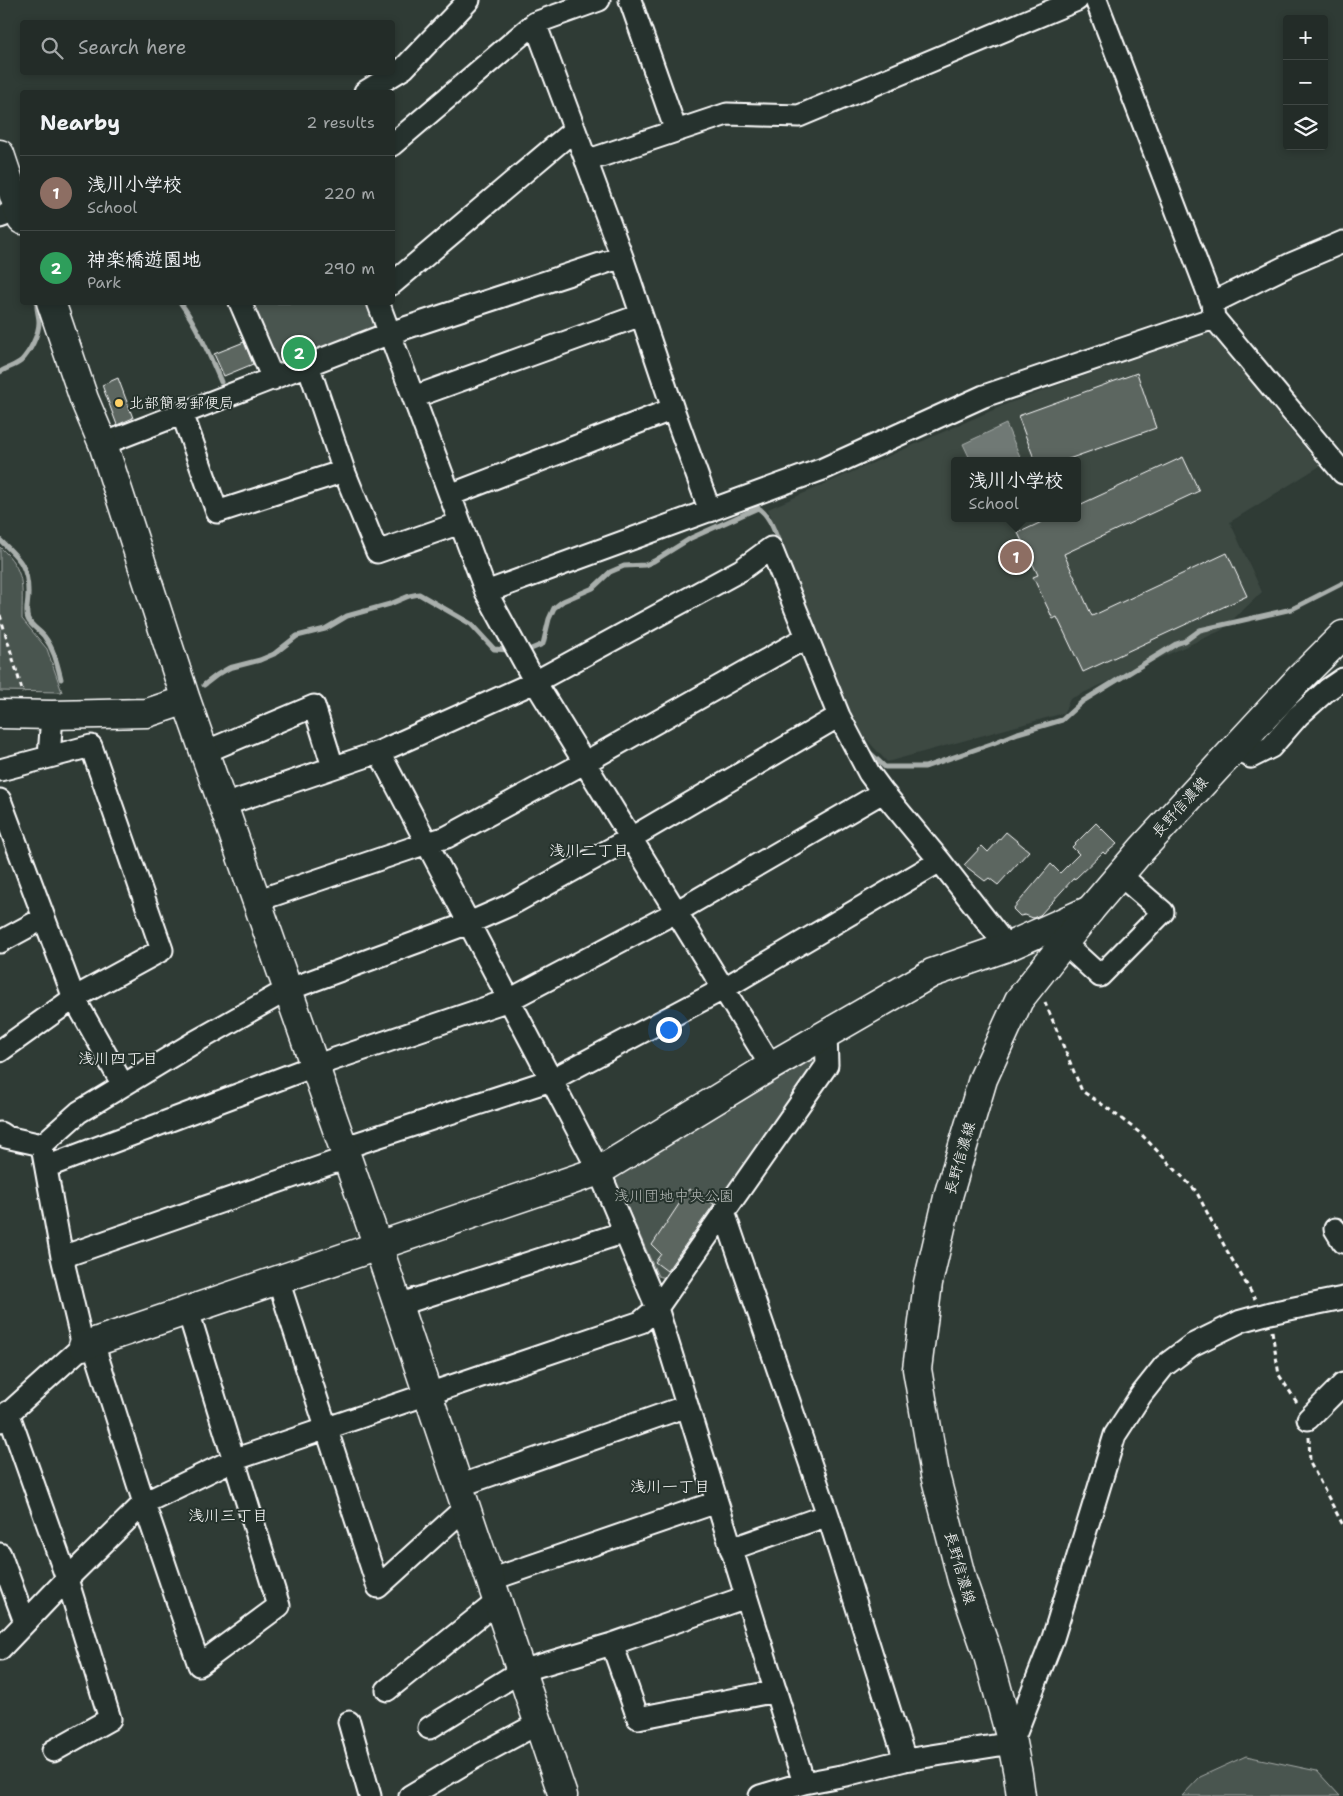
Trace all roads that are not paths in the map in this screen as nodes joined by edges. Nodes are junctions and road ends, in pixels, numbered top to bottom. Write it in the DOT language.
graph roads {
  1 [pos="469,0"];
  2 [pos="599,0"];
  3 [pos="630,0"];
  4 [pos="1077,0"];
  5 [pos="1096,0"];
  6 [pos="535,23"];
  7 [pos="395,74"];
  8 [pos="393,75"];
  9 [pos="368,90"];
  10 [pos="574,130"];
  11 [pos="676,131"];
  12 [pos="395,142"];
  13 [pos="0,154"];
  14 [pos="586,161"];
  15 [pos="16,214"];
  16 [pos="1343,242"];
  17 [pos="622,258"];
  18 [pos="395,281"];
  19 [pos="52,305"];
  20 [pos="241,305"];
  21 [pos="379,305"];
  22 [pos="1213,310"];
  23 [pos="641,315"];
  24 [pos="390,333"];
  25 [pos="308,365"];
  26 [pos="273,378"];
  27 [pos="414,398"];
  28 [pos="673,409"];
  29 [pos="182,413"];
  30 [pos="103,444"];
  31 [pos="344,471"];
  32 [pos="1343,474"];
  33 [pos="450,495"];
  34 [pos="710,511"];
  35 [pos="460,523"];
  36 [pos="486,592"];
  37 [pos="1343,635"];
  38 [pos="807,637"];
  39 [pos="1343,679"];
  40 [pos="535,682"];
  41 [pos="186,700"];
  42 [pos="0,714"];
  43 [pos="41,715"];
  44 [pos="839,716"];
  45 [pos="1236,747"];
  46 [pos="205,752"];
  47 [pos="379,752"];
  48 [pos="50,757"];
  49 [pos="584,763"];
  50 [pos="333,767"];
  51 [pos="0,770"];
  52 [pos="882,792"];
  53 [pos="0,800"];
  54 [pos="224,805"];
  55 [pos="6,833"];
  56 [pos="631,838"];
  57 [pos="426,842"];
  58 [pos="940,861"];
  59 [pos="1120,875"];
  60 [pos="256,901"];
  61 [pos="1090,910"];
  62 [pos="676,912"];
  63 [pos="44,918"];
  64 [pos="469,923"];
  65 [pos="0,942"];
  66 [pos="1064,943"];
  67 [pos="1007,947"];
  68 [pos="723,988"];
  69 [pos="287,990"];
  70 [pos="74,998"];
  71 [pos="509,1000"];
  72 [pos="826,1034"];
  73 [pos="0,1051"];
  74 [pos="314,1066"];
  75 [pos="771,1066"];
  76 [pos="551,1080"];
  77 [pos="123,1085"];
  78 [pos="0,1133"];
  79 [pos="42,1145"];
  80 [pos="345,1153"];
  81 [pos="46,1167"];
  82 [pos="599,1171"];
  83 [pos="724,1212"];
  84 [pos="625,1232"];
  85 [pos="378,1246"];
  86 [pos="62,1257"];
  87 [pos="278,1280"];
  88 [pos="1343,1298"];
  89 [pos="398,1305"];
  90 [pos="657,1308"];
  91 [pos="188,1311"];
  92 [pos="88,1344"];
  93 [pos="1343,1384"];
  94 [pos="428,1394"];
  95 [pos="687,1406"];
  96 [pos="4,1416"];
  97 [pos="1308,1419"];
  98 [pos="327,1428"];
  99 [pos="233,1460"];
  100 [pos="462,1496"];
  101 [pos="717,1502"];
  102 [pos="144,1503"];
  103 [pos="828,1515"];
  104 [pos="731,1549"];
  105 [pos="0,1554"];
  106 [pos="67,1579"];
  107 [pos="494,1591"];
  108 [pos="746,1597"];
  109 [pos="25,1622"];
  110 [pos="612,1644"];
  111 [pos="0,1649"];
  112 [pos="521,1672"];
  113 [pos="387,1690"];
  114 [pos="776,1692"];
  115 [pos="349,1722"];
  116 [pos="539,1723"];
  117 [pos="428,1728"];
  118 [pos="1012,1743"];
  119 [pos="53,1750"];
  120 [pos="905,1760"];
  121 [pos="804,1783"];
  122 [pos="568,1795"];
  123 [pos="370,1796"];
  124 [pos="410,1796"];
  125 [pos="760,1796"];
  126 [pos="1021,1796"];
  1 -- 7 [label="street"];
  2 -- 6 [label="street"];
  3 -- 11 [label="street"];
  4 -- 11 [label="street"];
  5 -- 22 [label="street"];
  6 -- 10 [label="street"];
  6 -- 12 [label="street"];
  8 -- 9 [label="street"];
  10 -- 14 [label="street"];
  10 -- 18 [label="street"];
  11 -- 14 [label="street"];
  13 -- 15 [label="street"];
  14 -- 17 [label="street"];
  16 -- 22 [label="street"];
  17 -- 23 [label="street"];
  17 -- 24 [label="street"];
  19 -- 30 [label="street"];
  20 -- 26 [label="street"];
  21 -- 24 [label="street"];
  22 -- 32 [label="street"];
  22 -- 34 [label="street"];
  23 -- 27 [label="street"];
  23 -- 28 [label="street"];
  24 -- 25 [label="street"];
  24 -- 27 [label="street"];
  25 -- 26 [label="street"];
  25 -- 31 [label="street"];
  26 -- 29 [label="street"];
  27 -- 33 [label="street"];
  28 -- 33 [label="street"];
  28 -- 34 [label="street"];
  29 -- 30 [label="street"];
  29 -- 31 [label="street"];
  30 -- 41 [label="street"];
  31 -- 35 [label="street"];
  33 -- 35 [label="street"];
  34 -- 36 [label="street"];
  35 -- 36 [label="street"];
  36 -- 40 [label="street"];
  37 -- 45 [label="street, 長野信濃線"];
  38 -- 40 [label="street"];
  38 -- 44 [label="street"];
  38 -- 49 [label="street"];
  39 -- 45 [label="street"];
  40 -- 47 [label="street"];
  40 -- 49 [label="street"];
  41 -- 43 [label="street"];
  41 -- 46 [label="street"];
  42 -- 43 [label="street"];
  43 -- 48 [label="street"];
  44 -- 52 [label="street"];
  44 -- 56 [label="street"];
  45 -- 59 [label="street, 長野信濃線"];
  46 -- 50 [label="street"];
  46 -- 54 [label="street"];
  47 -- 50 [label="street"];
  47 -- 57 [label="street"];
  48 -- 51 [label="street"];
  48 -- 70 [label="street"];
  49 -- 56 [label="street"];
  49 -- 57 [label="street"];
  50 -- 54 [label="street"];
  52 -- 58 [label="street"];
  52 -- 62 [label="street"];
  53 -- 55 [label="street"];
  54 -- 60 [label="street"];
  55 -- 63 [label="street"];
  56 -- 62 [label="street"];
  56 -- 64 [label="street"];
  57 -- 60 [label="street"];
  57 -- 64 [label="street"];
  58 -- 67 [label="street"];
  58 -- 68 [label="street"];
  59 -- 61 [label="street, 長野信濃線"];
  59 -- 66 [label="street"];
  60 -- 69 [label="street"];
  61 -- 66 [label="street, 長野信濃線"];
  61 -- 67 [label="street"];
  62 -- 68 [label="street"];
  62 -- 71 [label="street"];
  63 -- 65 [label="street"];
  63 -- 70 [label="street"];
  64 -- 69 [label="street"];
  64 -- 71 [label="street"];
  66 -- 118 [label="street, 長野信濃線"];
  67 -- 72 [label="street"];
  68 -- 75 [label="street"];
  68 -- 76 [label="street"];
  69 -- 74 [label="street"];
  69 -- 77 [label="street"];
  70 -- 73 [label="street"];
  70 -- 77 [label="street"];
  71 -- 74 [label="street"];
  71 -- 76 [label="street"];
  72 -- 75 [label="street"];
  72 -- 83 [label="street"];
  74 -- 80 [label="street"];
  74 -- 81 [label="street"];
  75 -- 82 [label="street"];
  76 -- 80 [label="street"];
  76 -- 82 [label="street"];
  77 -- 79 [label="street"];
  78 -- 79 [label="street"];
  79 -- 81 [label="street"];
  80 -- 85 [label="street"];
  80 -- 86 [label="street"];
  81 -- 86 [label="street"];
  82 -- 84 [label="street"];
  82 -- 85 [label="street"];
  83 -- 90 [label="street"];
  83 -- 103 [label="street"];
  84 -- 89 [label="street"];
  84 -- 90 [label="street"];
  85 -- 87 [label="street"];
  85 -- 89 [label="street"];
  86 -- 92 [label="street"];
  87 -- 91 [label="street"];
  87 -- 98 [label="street"];
  88 -- 118 [label="street"];
  89 -- 94 [label="street"];
  90 -- 94 [label="street"];
  90 -- 95 [label="street"];
  91 -- 92 [label="street"];
  91 -- 99 [label="street"];
  92 -- 96 [label="street"];
  92 -- 102 [label="street"];
  93 -- 97 [label="street"];
  94 -- 98 [label="street"];
  94 -- 100 [label="street"];
  95 -- 100 [label="street"];
  95 -- 101 [label="street"];
  96 -- 106 [label="street"];
  98 -- 99 [label="street"];
  98 -- 100 [label="street"];
  99 -- 102 [label="street"];
  99 -- 102 [label="street"];
  100 -- 107 [label="street"];
  101 -- 104 [label="street"];
  101 -- 107 [label="street"];
  102 -- 106 [label="street"];
  103 -- 104 [label="street"];
  103 -- 120 [label="street"];
  104 -- 108 [label="street"];
  105 -- 109 [label="street"];
  106 -- 109 [label="street"];
  106 -- 119 [label="street"];
  107 -- 112 [label="street"];
  107 -- 113 [label="street"];
  108 -- 110 [label="street"];
  108 -- 114 [label="street"];
  109 -- 111 [label="street"];
  110 -- 112 [label="street"];
  110 -- 114 [label="street"];
  112 -- 116 [label="street"];
  112 -- 117 [label="street"];
  114 -- 121 [label="street"];
  115 -- 123 [label="street"];
  116 -- 122 [label="street"];
  116 -- 124 [label="street"];
  118 -- 120 [label="street"];
  118 -- 126 [label="street, 長野信濃線"];
  120 -- 121 [label="street"];
  121 -- 125 [label="street"];
}
